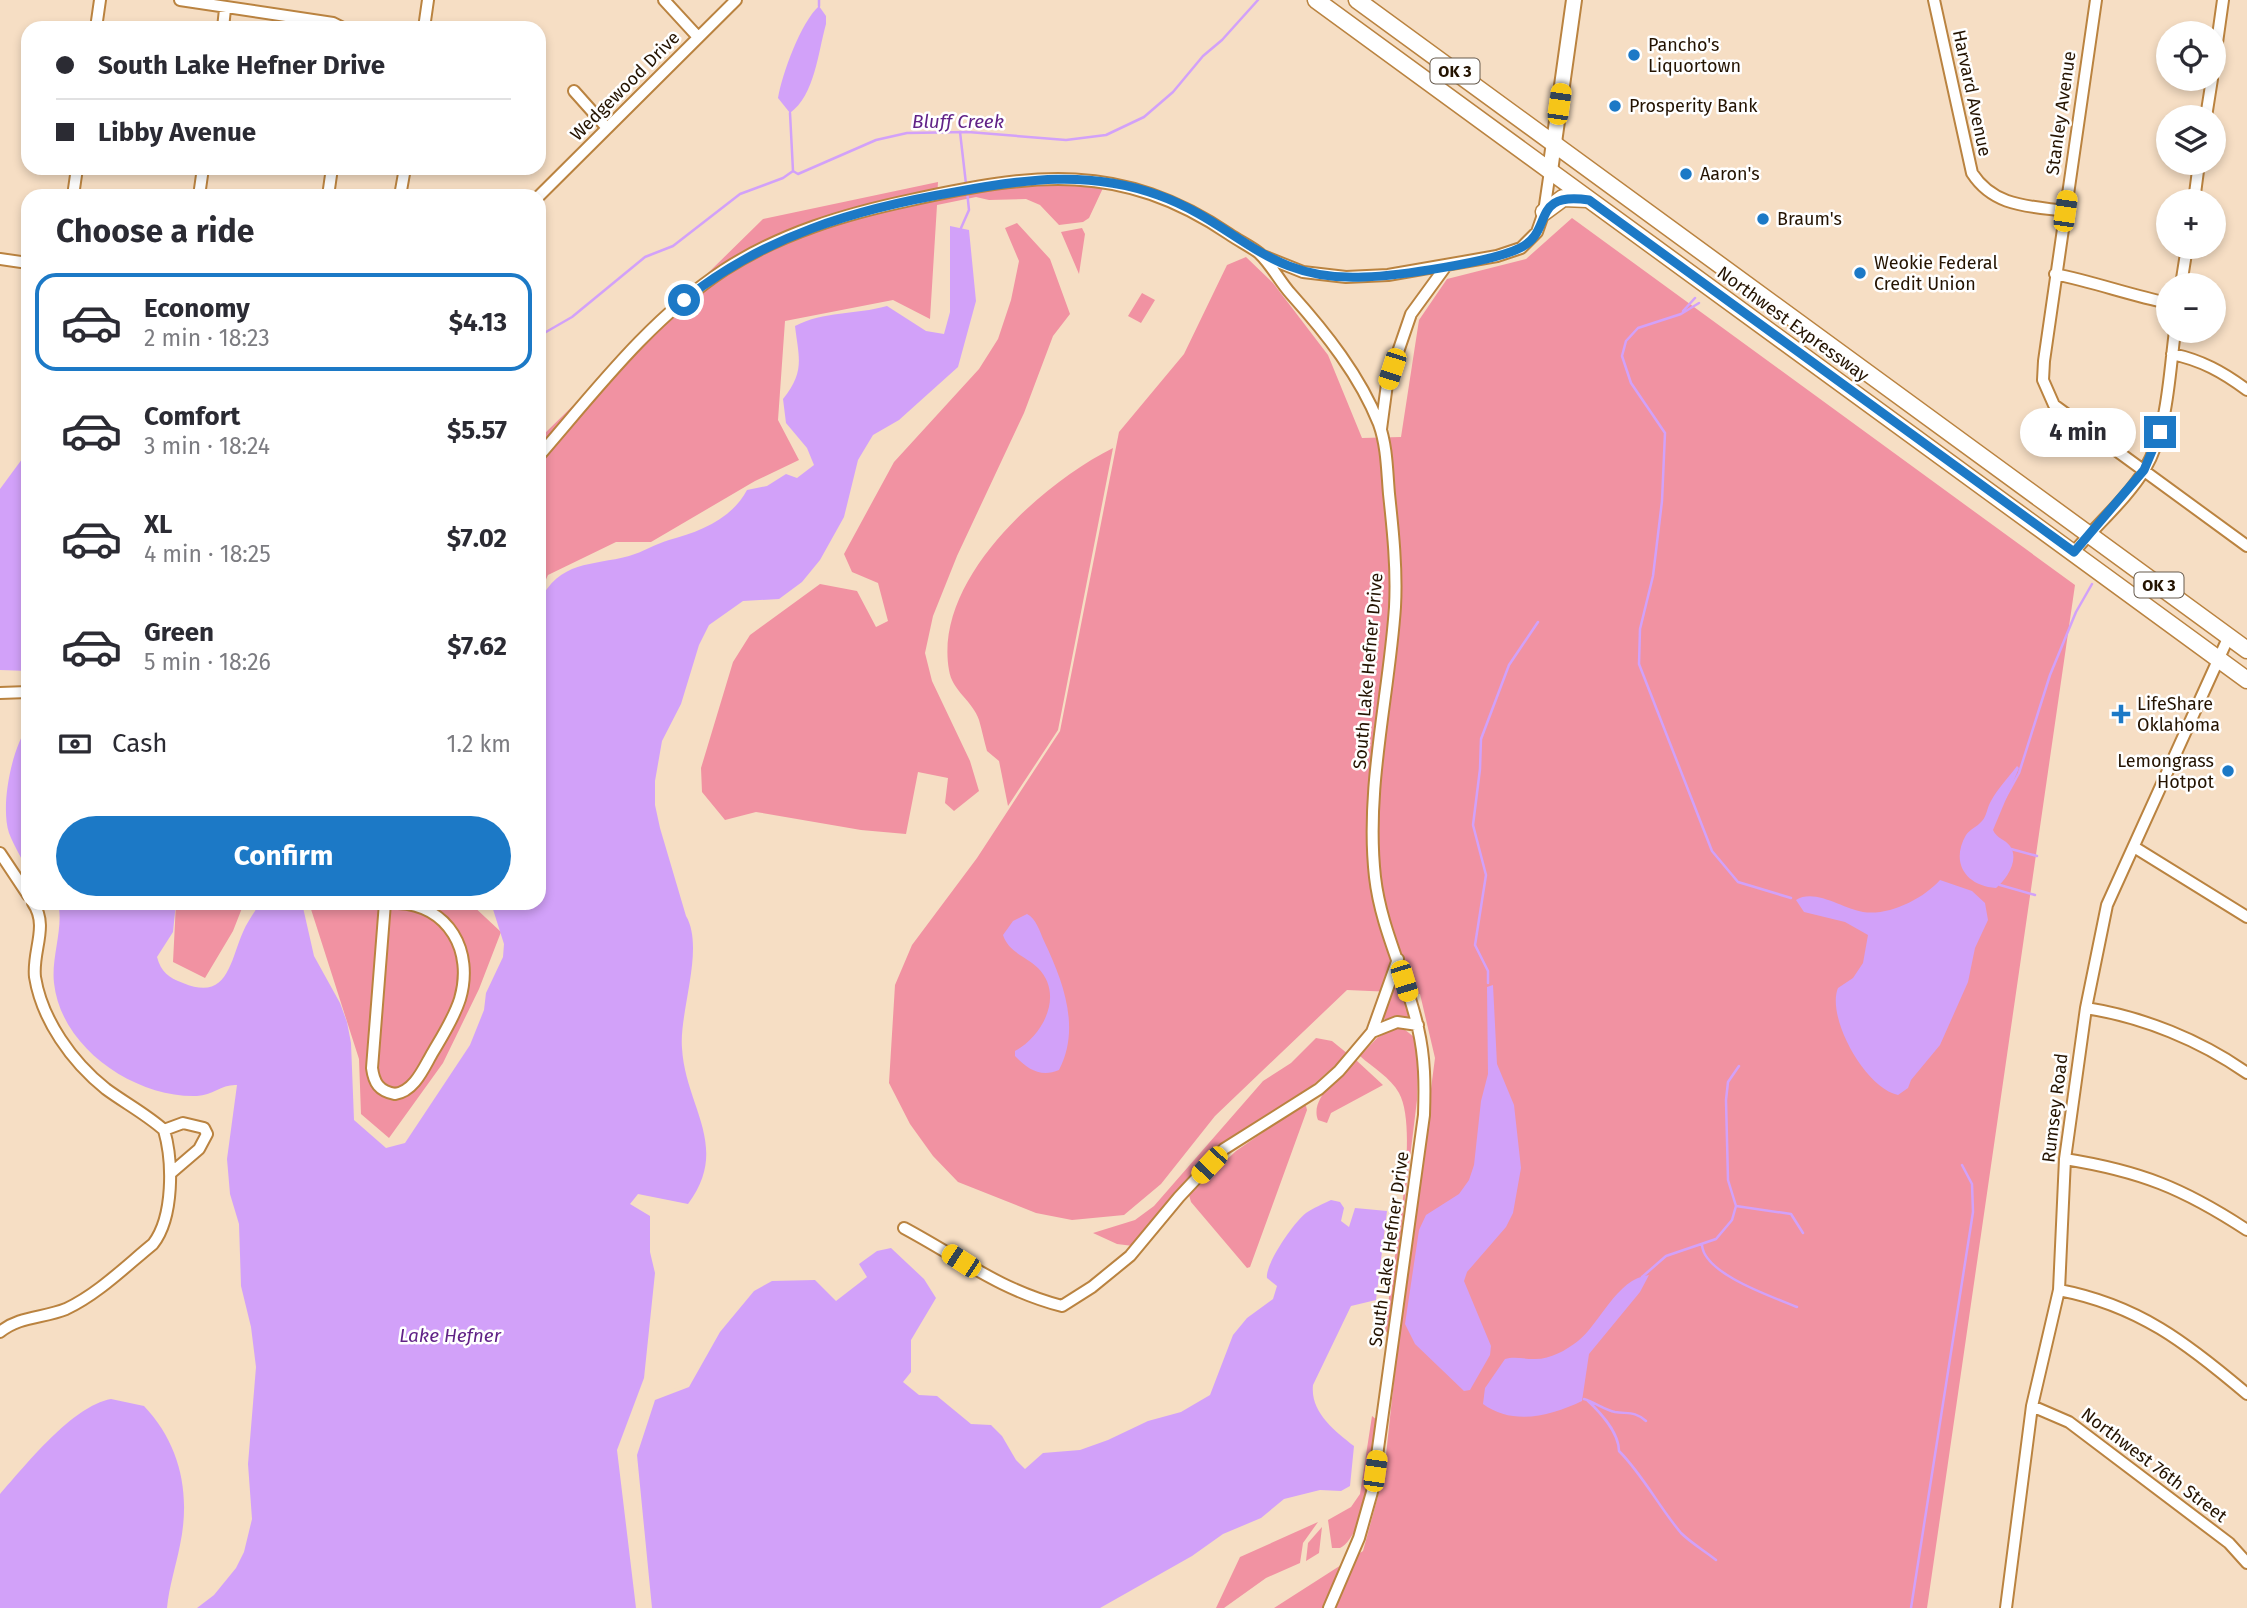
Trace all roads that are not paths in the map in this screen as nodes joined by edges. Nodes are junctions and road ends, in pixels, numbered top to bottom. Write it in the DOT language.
graph roads {
  1 [pos="100,0"];
  2 [pos="180,0"];
  3 [pos="428,0"];
  4 [pos="664,0"];
  5 [pos="736,0"];
  6 [pos="1317,0"];
  7 [pos="1357,0"];
  8 [pos="1574,0"];
  9 [pos="1934,0"];
  10 [pos="2096,0"];
  11 [pos="2223,0"];
  12 [pos="225,9"];
  13 [pos="97,21"];
  14 [pos="224,21"];
  15 [pos="318,21"];
  16 [pos="425,21"];
  17 [pos="2220,21"];
  18 [pos="698,37"];
  19 [pos="574,91"];
  20 [pos="607,128"];
  21 [pos="1553,143"];
  22 [pos="1550,171"];
  23 [pos="546,189"];
  24 [pos="1589,200"];
  25 [pos="2065,211"];
  26 [pos="1544,212"];
  27 [pos="1261,255"];
  28 [pos="0,259"];
  29 [pos="21,262"];
  30 [pos="1446,265"];
  31 [pos="2056,274"];
  32 [pos="2156,300"];
  33 [pos="2173,343"];
  34 [pos="2172,354"];
  35 [pos="1844,356"];
  36 [pos="1829,375"];
  37 [pos="2247,390"];
  38 [pos="1381,431"];
  39 [pos="546,448"];
  40 [pos="2144,470"];
  41 [pos="2089,534"];
  42 [pos="2247,546"];
  43 [pos="2074,552"];
  44 [pos="2229,636"];
  45 [pos="2247,650"];
  46 [pos="2218,659"];
  47 [pos="2247,680"];
  48 [pos="21,692"];
  49 [pos="0,693"];
  50 [pos="2134,847"];
  51 [pos="0,853"];
  52 [pos="21,884"];
  53 [pos="36,910"];
  54 [pos="384,910"];
  55 [pos="431,910"];
  56 [pos="2247,917"];
  57 [pos="1398,959"];
  58 [pos="2086,1008"];
  59 [pos="1418,1025"];
  60 [pos="1372,1032"];
  61 [pos="2247,1073"];
  62 [pos="164,1130"];
  63 [pos="2065,1159"];
  64 [pos="171,1173"];
  65 [pos="904,1228"];
  66 [pos="2247,1230"];
  67 [pos="2059,1290"];
  68 [pos="0,1332"];
  69 [pos="2247,1394"];
  70 [pos="2032,1406"];
  71 [pos="2247,1563"];
  72 [pos="1329,1608"];
  73 [pos="2006,1608"];
  1 -- 13 [label="street"];
  2 -- 12 [label="street"];
  3 -- 16 [label="street"];
  4 -- 18 [label="street"];
  5 -- 18 [label="street, Wedgewood Drive"];
  6 -- 22 [label="highway, Northwest Expressway / OK 3"];
  7 -- 21 [label="highway, Northwest Expressway / OK 3"];
  8 -- 21 [label="main road"];
  9 -- 25 [label="street, Harvard Avenue"];
  10 -- 25 [label="street, Stanley Avenue"];
  11 -- 17 [label="street"];
  12 -- 14 [label="street"];
  12 -- 15 [label="street"];
  18 -- 20 [label="street, Wedgewood Drive"];
  19 -- 20 [label="street"];
  20 -- 23 [label="street, Wedgewood Drive"];
  21 -- 22 [label="main road"];
  21 -- 35 [label="highway, Northwest Expressway / OK 3"];
  22 -- 24 [label="highway, Northwest Expressway / OK 3"];
  22 -- 26 [label="street"];
  24 -- 26 [label="highway"];
  24 -- 36 [label="highway, Northwest Expressway / OK 3"];
  25 -- 31 [label="street, Stanley Avenue"];
  26 -- 30 [label="street"];
  27 -- 30 [label="street"];
  27 -- 38 [label="street, South Lake Hefner Drive"];
  27 -- 39 [label="street, South Lake Hefner Drive"];
  28 -- 29 [label="street"];
  30 -- 38 [label="street"];
  31 -- 32 [label="street"];
  31 -- 40 [label="street, Stanley Avenue"];
  33 -- 34 [label="street"];
  34 -- 37 [label="street"];
  34 -- 40 [label="street"];
  35 -- 36 [label="highway"];
  35 -- 41 [label="highway, Northwest Expressway / OK 3"];
  36 -- 43 [label="highway, Northwest Expressway / OK 3"];
  38 -- 57 [label="street, South Lake Hefner Drive"];
  40 -- 41 [label="street"];
  40 -- 42 [label="street"];
  41 -- 43 [label="street"];
  41 -- 44 [label="highway, Northwest Expressway / OK 3"];
  43 -- 46 [label="highway, Northwest Expressway / OK 3"];
  44 -- 45 [label="highway, Northwest Expressway / OK 3"];
  44 -- 46 [label="street, Rumsey Road"];
  46 -- 47 [label="highway, Northwest Expressway / OK 3"];
  46 -- 50 [label="street, Rumsey Road"];
  48 -- 49 [label="street"];
  50 -- 56 [label="street"];
  50 -- 58 [label="street, Rumsey Road"];
  51 -- 52 [label="street"];
  53 -- 62 [label="street"];
  54 -- 55 [label="street"];
  57 -- 59 [label="street, South Lake Hefner Drive"];
  57 -- 60 [label="street"];
  58 -- 61 [label="street"];
  58 -- 63 [label="street, Rumsey Road"];
  59 -- 60 [label="street"];
  59 -- 72 [label="street, South Lake Hefner Drive"];
  60 -- 65 [label="street"];
  62 -- 64 [label="street"];
  62 -- 64 [label="street"];
  63 -- 66 [label="street"];
  63 -- 67 [label="street, Rumsey Road"];
  64 -- 68 [label="street"];
  67 -- 69 [label="street"];
  67 -- 70 [label="street, Rumsey Road"];
  70 -- 71 [label="street, Northwest 76th Street"];
  70 -- 73 [label="street, Rumsey Road"];
}
